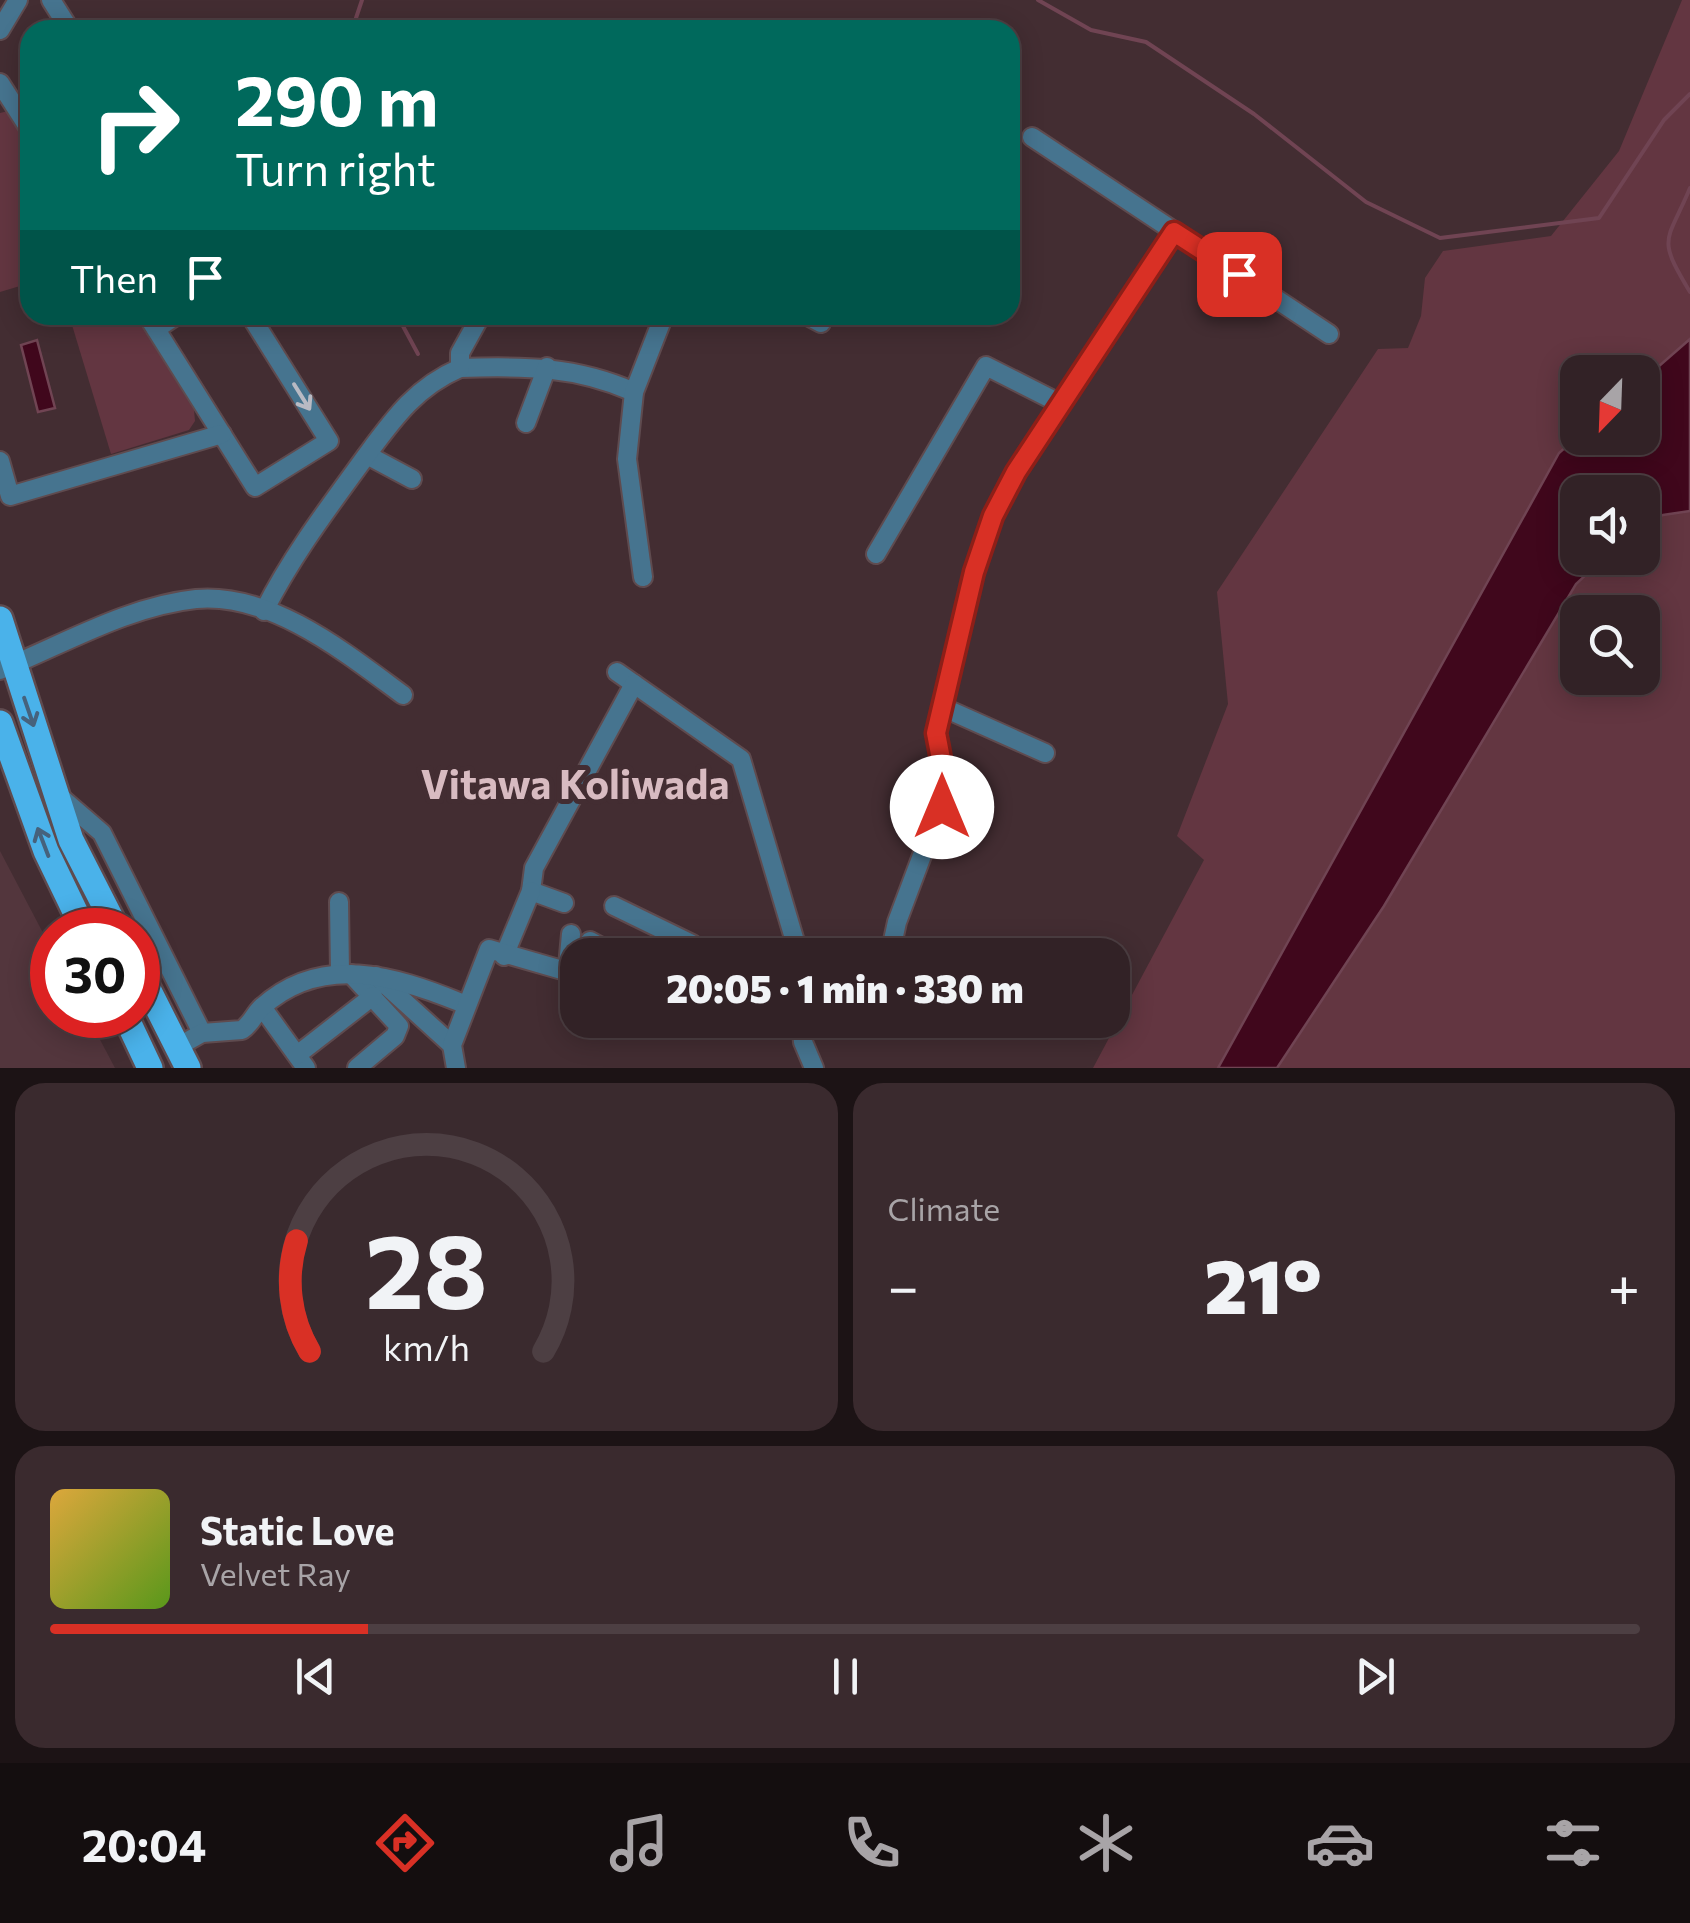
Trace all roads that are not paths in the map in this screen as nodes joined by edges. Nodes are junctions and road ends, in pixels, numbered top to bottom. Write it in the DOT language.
graph roads {
  1 [pos="18,0"];
  2 [pos="0,30"];
  3 [pos="0,82"];
  4 [pos="20,114"];
  5 [pos="1032,138"];
  6 [pos="1174,232"];
  7 [pos="153,325"];
  8 [pos="256,325"];
  9 [pos="475,325"];
  10 [pos="660,325"];
  11 [pos="1329,334"];
  12 [pos="547,367"];
  13 [pos="460,368"];
  14 [pos="634,392"];
  15 [pos="1061,404"];
  16 [pos="526,423"];
  17 [pos="222,434"];
  18 [pos="367,456"];
  19 [pos="0,462"];
  20 [pos="412,479"];
  21 [pos="876,554"];
  22 [pos="644,578"];
  23 [pos="264,611"];
  24 [pos="0,619"];
  25 [pos="6,667"];
  26 [pos="617,672"];
  27 [pos="634,684"];
  28 [pos="403,695"];
  29 [pos="942,708"];
  30 [pos="0,722"];
  31 [pos="1045,753"];
  32 [pos="58,795"];
  33 [pos="531,891"];
  34 [pos="339,902"];
  35 [pos="564,903"];
  36 [pos="614,906"];
  37 [pos="73,908"];
  38 [pos="106,908"];
  39 [pos="571,934"];
  40 [pos="680,938"];
  41 [pos="793,938"];
  42 [pos="894,938"];
  43 [pos="504,956"];
  44 [pos="345,974"];
  45 [pos="376,976"];
  46 [pos="373,996"];
  47 [pos="459,1002"];
  48 [pos="262,1007"];
  49 [pos="160,1012"];
  50 [pos="202,1032"];
  51 [pos="136,1038"];
  52 [pos="803,1038"];
  53 [pos="452,1046"];
  54 [pos="183,1057"];
  55 [pos="302,1062"];
  56 [pos="362,1066"];
  57 [pos="150,1068"];
  58 [pos="456,1068"];
  59 [pos="814,1068"];
  1 -- 2 [label="street"];
  3 -- 4 [label="street"];
  5 -- 6 [label="street"];
  6 -- 11 [label="street"];
  6 -- 15 [label="street"];
  7 -- 17 [label="street"];
  8 -- 17 [label="street, one-way"];
  9 -- 13 [label="street"];
  10 -- 14 [label="street"];
  12 -- 13 [label="street"];
  12 -- 14 [label="street"];
  12 -- 16 [label="street"];
  13 -- 18 [label="street"];
  14 -- 22 [label="street"];
  15 -- 21 [label="street"];
  15 -- 29 [label="street"];
  17 -- 19 [label="street"];
  18 -- 20 [label="street"];
  18 -- 23 [label="street"];
  23 -- 25 [label="street"];
  23 -- 28 [label="street"];
  24 -- 25 [label="main road"];
  25 -- 32 [label="main road, one-way"];
  26 -- 27 [label="street"];
  27 -- 33 [label="street"];
  27 -- 41 [label="street"];
  29 -- 31 [label="street"];
  29 -- 42 [label="street"];
  37 -- 30 [label="main road, one-way"];
  32 -- 38 [label="main road"];
  32 -- 50 [label="street"];
  33 -- 35 [label="street"];
  33 -- 43 [label="street"];
  34 -- 44 [label="street"];
  36 -- 40 [label="street"];
  39 -- 43 [label="street"];
  43 -- 53 [label="street"];
  44 -- 45 [label="street"];
  44 -- 46 [label="street"];
  44 -- 48 [label="street"];
  45 -- 47 [label="street"];
  45 -- 53 [label="street"];
  46 -- 55 [label="street"];
  46 -- 56 [label="street"];
  48 -- 50 [label="street"];
  48 -- 55 [label="street"];
  49 -- 54 [label="main road"];
  50 -- 54 [label="street"];
  51 -- 57 [label="main road"];
  52 -- 59 [label="street"];
  53 -- 58 [label="street"];
}
